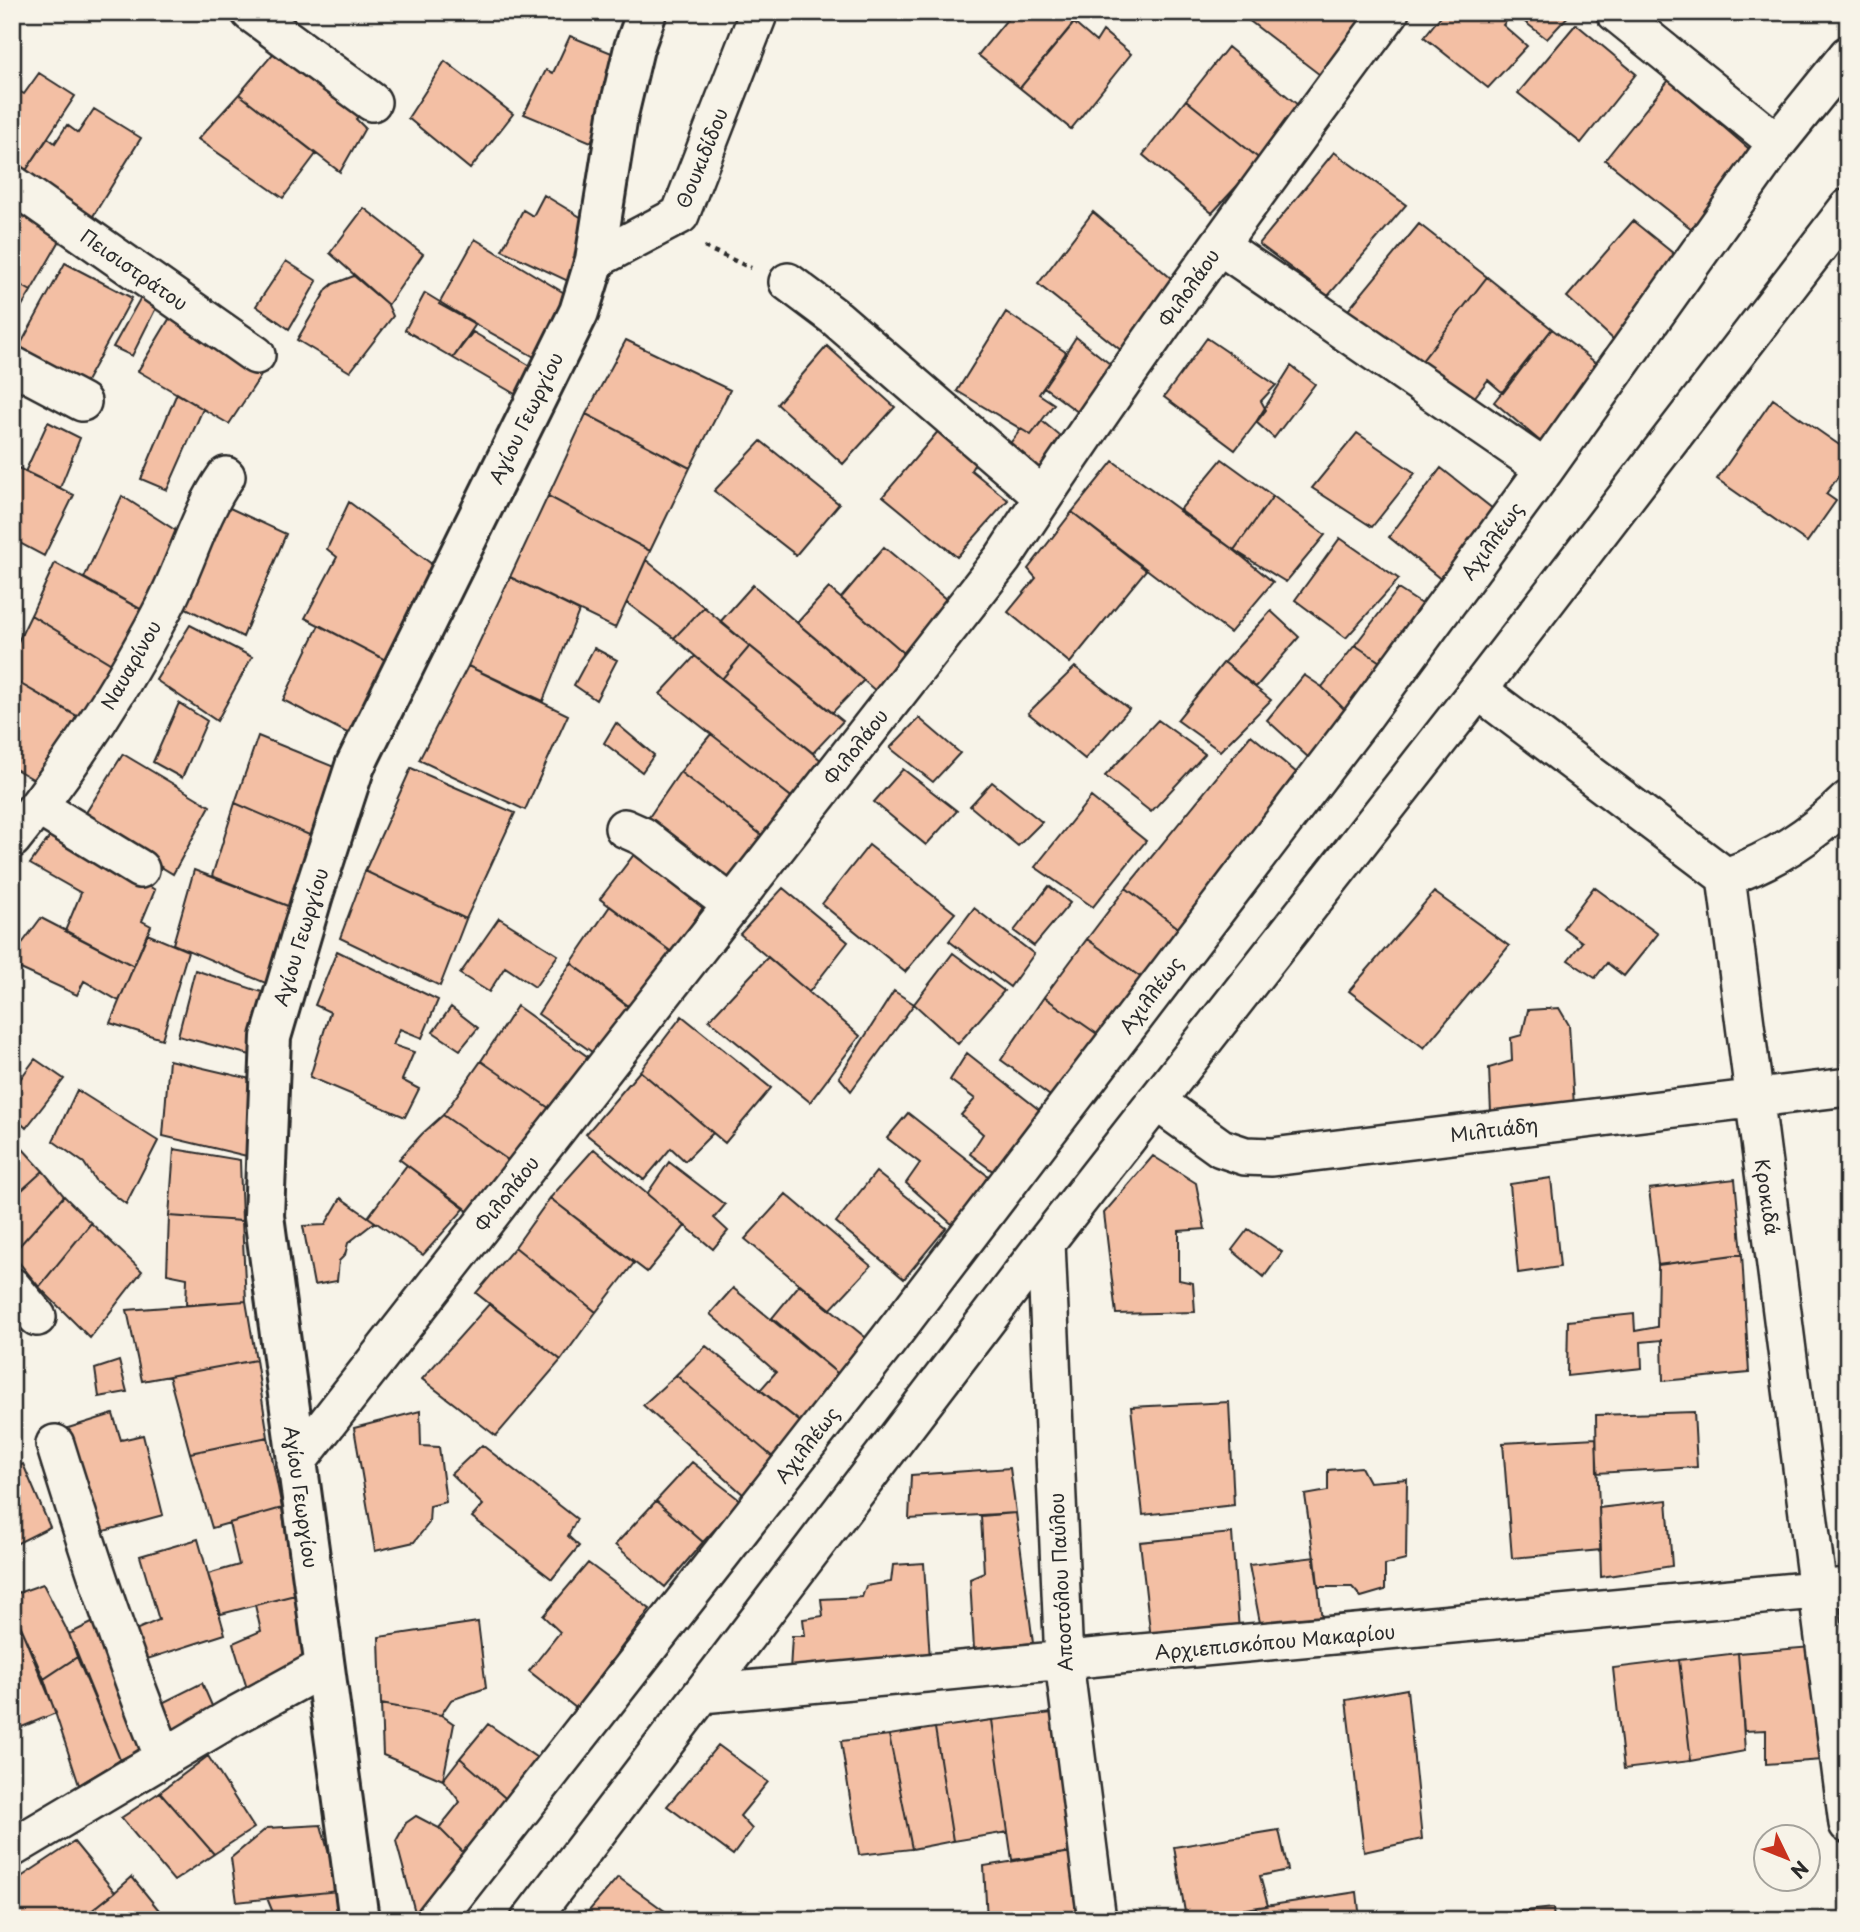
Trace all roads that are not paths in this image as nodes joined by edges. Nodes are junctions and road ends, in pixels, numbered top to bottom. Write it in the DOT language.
graph roads {
  1 [pos="250,12"];
  2 [pos="647,12"];
  3 [pos="759,12"];
  4 [pos="1390,12"];
  5 [pos="1615,12"];
  6 [pos="1848,55"];
  7 [pos="372,102"];
  8 [pos="1777,144"];
  9 [pos="12,184"];
  10 [pos="1848,208"];
  11 [pos="1219,245"];
  12 [pos="595,260"];
  13 [pos="788,282"];
  14 [pos="256,355"];
  15 [pos="12,365"];
  16 [pos="82,402"];
  17 [pos="1545,469"];
  18 [pos="226,477"];
  19 [pos="1043,497"];
  20 [pos="1478,690"];
  21 [pos="1848,800"];
  22 [pos="38,807"];
  23 [pos="624,828"];
  24 [pos="12,839"];
  25 [pos="140,869"];
  26 [pos="1726,877"];
  27 [pos="732,905"];
  28 [pos="1848,1087"];
  29 [pos="1754,1098"];
  30 [pos="1156,1101"];
  31 [pos="1046,1242"];
  32 [pos="12,1287"];
  33 [pos="37,1317"];
  34 [pos="55,1444"];
  35 [pos="296,1463"];
  36 [pos="1833,1588"];
  37 [pos="1064,1661"];
  38 [pos="324,1667"];
  39 [pos="702,1694"];
  40 [pos="164,1758"];
  41 [pos="1848,1825"];
  42 [pos="12,1848"];
  43 [pos="359,1920"];
  44 [pos="435,1920"];
  45 [pos="530,1920"];
  46 [pos="1097,1920"];
  1 -- 7 [label="street"];
  2 -- 12 [label="street, Αγίου Γεωργίου"];
  3 -- 12 [label="street, Θουκιδίδου"];
  4 -- 11 [label="street, Φιλολάου"];
  5 -- 8 [label="street"];
  6 -- 8 [label="street, Αχιλλέως"];
  8 -- 17 [label="street, Αχιλλέως"];
  9 -- 14 [label="street, Πεισιστράτου"];
  10 -- 20 [label="street"];
  11 -- 17 [label="street"];
  11 -- 19 [label="street, Φιλολάου"];
  12 -- 35 [label="street, Αγίου Γεωργίου"];
  13 -- 19 [label="street"];
  15 -- 16 [label="street"];
  17 -- 44 [label="street, Αχιλλέως"];
  18 -- 22 [label="street, Ναυαρίνου"];
  19 -- 27 [label="street, Φιλολάου"];
  20 -- 26 [label="street"];
  20 -- 30 [label="street"];
  21 -- 26 [label="street"];
  22 -- 24 [label="street, Ναυαρίνου"];
  22 -- 25 [label="street"];
  23 -- 27 [label="street"];
  26 -- 29 [label="street, Κροκιδά"];
  27 -- 35 [label="street, Φιλολάου"];
  28 -- 29 [label="street, Μιλτιάδη"];
  29 -- 30 [label="street, Μιλτιάδη"];
  29 -- 36 [label="street, Κροκιδά"];
  30 -- 31 [label="street"];
  31 -- 37 [label="street, Αποστόλου Παύλου"];
  31 -- 39 [label="street"];
  32 -- 33 [label="street"];
  34 -- 40 [label="street"];
  35 -- 38 [label="street, Αγίου Γεωργίου"];
  36 -- 37 [label="street, Αρχιεπισκόπου Μακαρίου"];
  36 -- 41 [label="street, Κροκιδά"];
  37 -- 39 [label="street, Αρχιεπισκόπου Μακαρίου"];
  37 -- 46 [label="street, Αποστόλου Παύλου"];
  38 -- 40 [label="street"];
  38 -- 43 [label="street, Αγίου Γεωργίου"];
  39 -- 45 [label="street"];
  40 -- 42 [label="street"];
}
